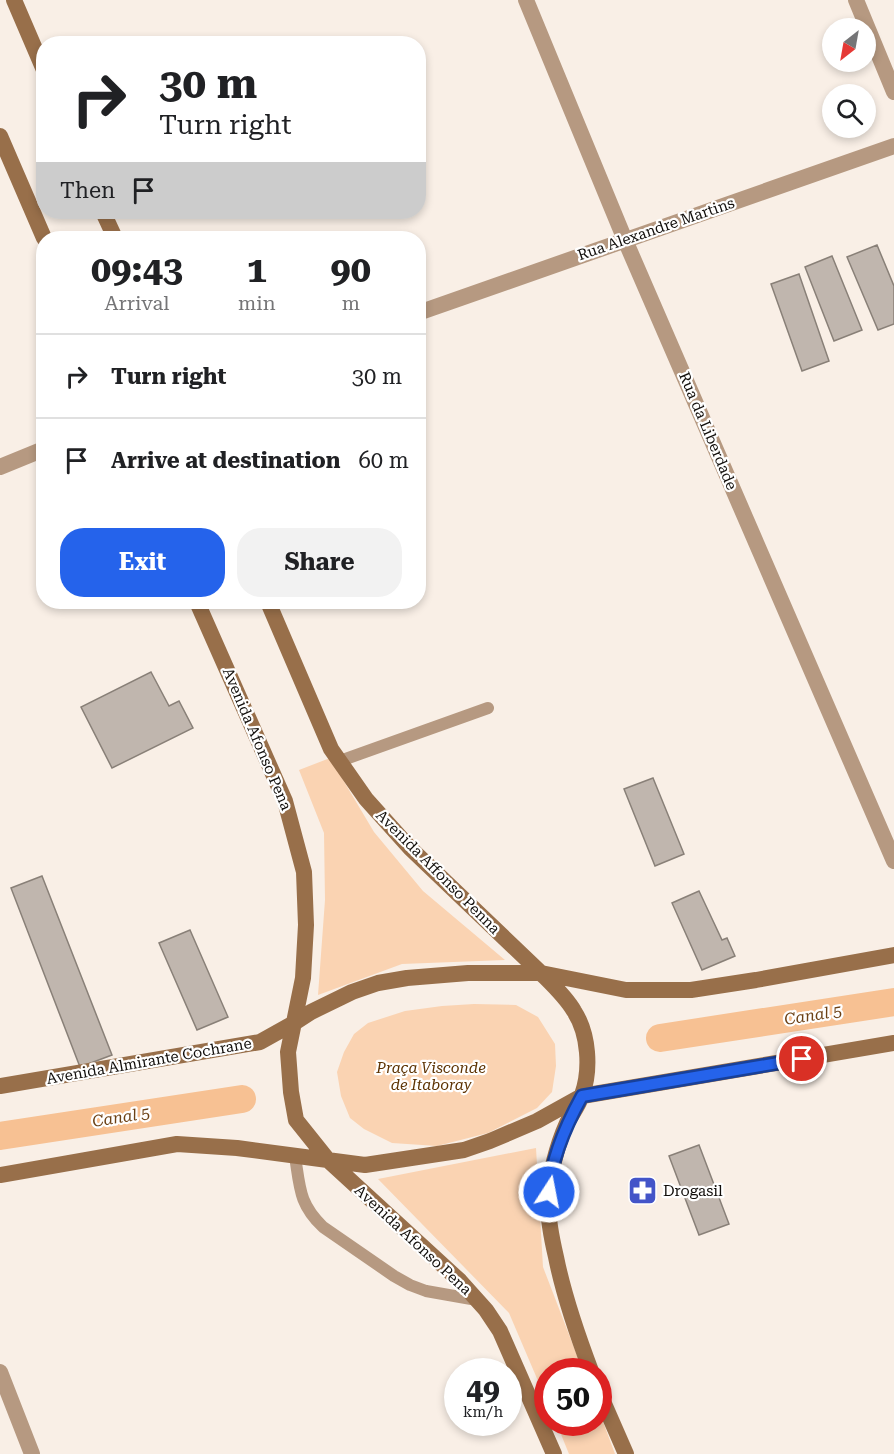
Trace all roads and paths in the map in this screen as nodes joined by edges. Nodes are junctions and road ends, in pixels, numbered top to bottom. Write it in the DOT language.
graph roads {
  1 [pos="14,0"];
  2 [pos="526,0"];
  3 [pos="856,0"];
  4 [pos="36,51"];
  5 [pos="894,92"];
  6 [pos="0,135"];
  7 [pos="894,146"];
  8 [pos="41,231"];
  9 [pos="625,240"];
  10 [pos="426,310"];
  11 [pos="36,452"];
  12 [pos="0,467"];
  13 [pos="200,609"];
  14 [pos="271,609"];
  15 [pos="488,708"];
  16 [pos="340,761"];
  17 [pos="894,861"];
  18 [pos="894,955"];
  19 [pos="541,973"];
  20 [pos="294,1023"];
  21 [pos="894,1043"];
  22 [pos="0,1086"];
  23 [pos="582,1096"];
  24 [pos="295,1156"];
  25 [pos="328,1160"];
  26 [pos="0,1175"];
  27 [pos="477,1300"];
  28 [pos="586,1358"];
  29 [pos="0,1372"];
  30 [pos="612,1422"];
  31 [pos="548,1452"];
  32 [pos="32,1454"];
  33 [pos="626,1454"];
  1 -- 4 [label="main road"];
  2 -- 9 [label="street, Rua da Liberdade"];
  3 -- 5 [label="street"];
  6 -- 8 [label="main road"];
  7 -- 9 [label="street, Rua Alexandre Martins"];
  9 -- 10 [label="street, Rua Alexandre Martins"];
  9 -- 17 [label="street, Rua da Liberdade"];
  11 -- 12 [label="street"];
  13 -- 20 [label="main road, Avenida Afonso Pena"];
  14 -- 16 [label="main road, Avenida Affonso Penna"];
  15 -- 16 [label="lane"];
  16 -- 19 [label="main road, Avenida Affonso Penna"];
  18 -- 19 [label="main road"];
  19 -- 20 [label="main road, Avenida Almirante Cochrane"];
  19 -- 23 [label="main road, Avenida Affonso Penna"];
  20 -- 22 [label="main road, Avenida Almirante Cochrane"];
  20 -- 25 [label="main road, Avenida Afonso Pena"];
  21 -- 23 [label="main road"];
  23 -- 25 [label="main road"];
  23 -- 28 [label="main road"];
  24 -- 25 [label="main road"];
  24 -- 26 [label="main road"];
  24 -- 27 [label="lane"];
  25 -- 27 [label="main road, Avenida Afonso Pena"];
  27 -- 31 [label="main road, Avenida Afonso Pena"];
  29 -- 32 [label="street"];
  30 -- 33 [label="main road"];
}
